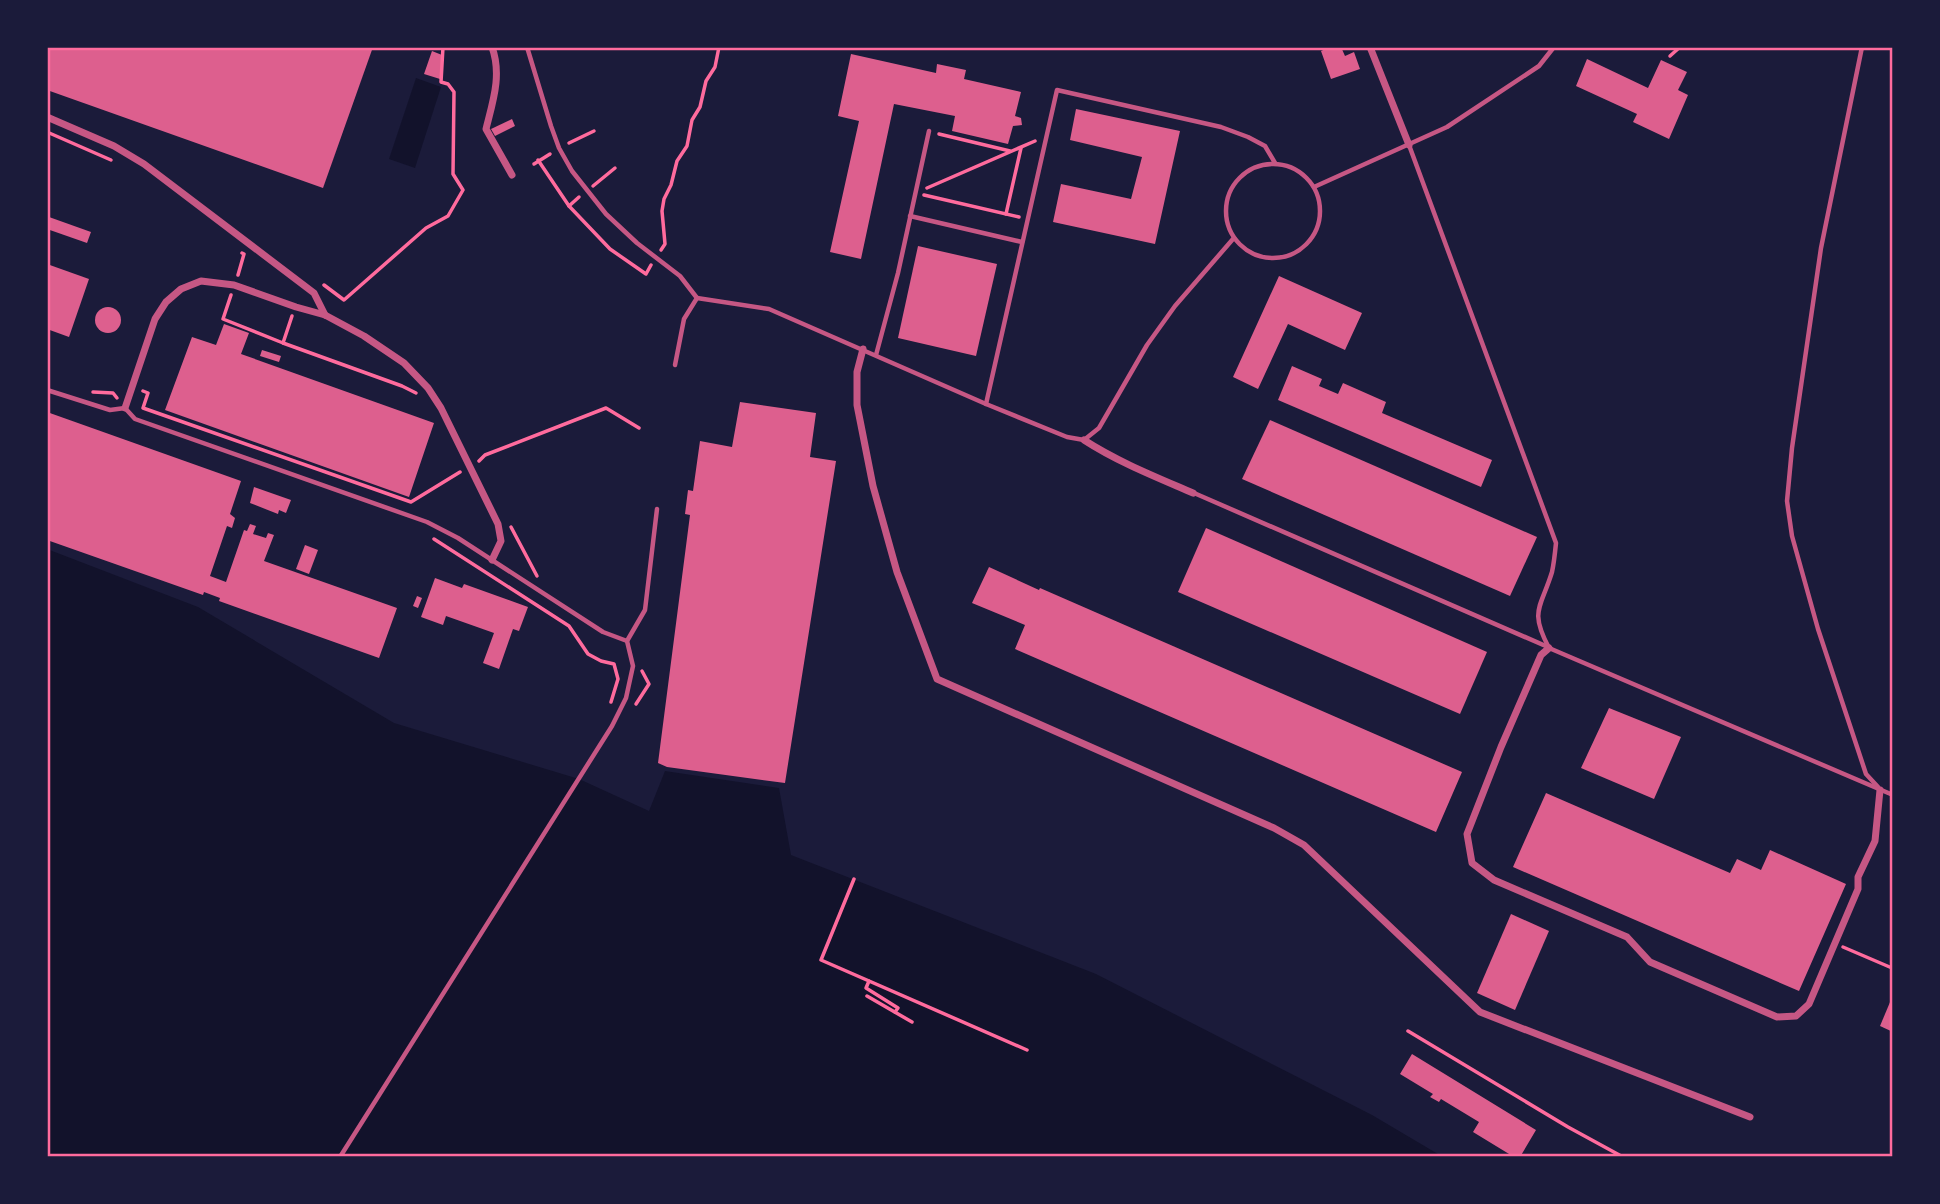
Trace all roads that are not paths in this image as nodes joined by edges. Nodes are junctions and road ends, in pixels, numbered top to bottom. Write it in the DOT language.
graph roads {
  1 [pos="492,47"];
  2 [pos="527,47"];
  3 [pos="1370,47"];
  4 [pos="1554,47"];
  5 [pos="1862,47"];
  6 [pos="47,117"];
  7 [pos="929,131"];
  8 [pos="1409,145"];
  9 [pos="1275,163"];
  10 [pos="512,175"];
  11 [pos="1314,187"];
  12 [pos="910,216"];
  13 [pos="1233,239"];
  14 [pos="1022,242"];
  15 [pos="698,298"];
  16 [pos="325,315"];
  17 [pos="863,349"];
  18 [pos="876,355"];
  19 [pos="675,365"];
  20 [pos="47,390"];
  21 [pos="986,404"];
  22 [pos="125,408"];
  23 [pos="1084,440"];
  24 [pos="1193,493"];
  25 [pos="657,509"];
  26 [pos="492,560"];
  27 [pos="627,641"];
  28 [pos="1549,648"];
  29 [pos="1880,790"];
  30 [pos="1893,795"];
  31 [pos="1750,1117"];
  32 [pos="340,1157"];
  1 -- 10 [label="street"];
  2 -- 15 [label="lane"];
  3 -- 8 [label="street"];
  4 -- 8 [label="lane"];
  5 -- 29 [label="lane"];
  6 -- 16 [label="street"];
  7 -- 12 [label="lane"];
  8 -- 11 [label="lane"];
  8 -- 28 [label="lane"];
  9 -- 11 [label="lane"];
  9 -- 13 [label="lane"];
  9 -- 14 [label="lane"];
  11 -- 13 [label="lane"];
  12 -- 14 [label="lane"];
  12 -- 18 [label="lane"];
  13 -- 23 [label="lane"];
  14 -- 21 [label="lane"];
  15 -- 17 [label="lane"];
  15 -- 19 [label="lane"];
  16 -- 22 [label="street"];
  16 -- 26 [label="street"];
  17 -- 18 [label="lane"];
  17 -- 31 [label="street"];
  18 -- 21 [label="lane"];
  20 -- 22 [label="lane"];
  21 -- 23 [label="lane"];
  22 -- 26 [label="lane"];
  23 -- 24 [label="street"];
  24 -- 28 [label="lane"];
  25 -- 27 [label="lane"];
  26 -- 27 [label="lane"];
  27 -- 32 [label="lane"];
  28 -- 29 [label="lane"];
  28 -- 29 [label="street"];
  29 -- 30 [label="lane"];
}
